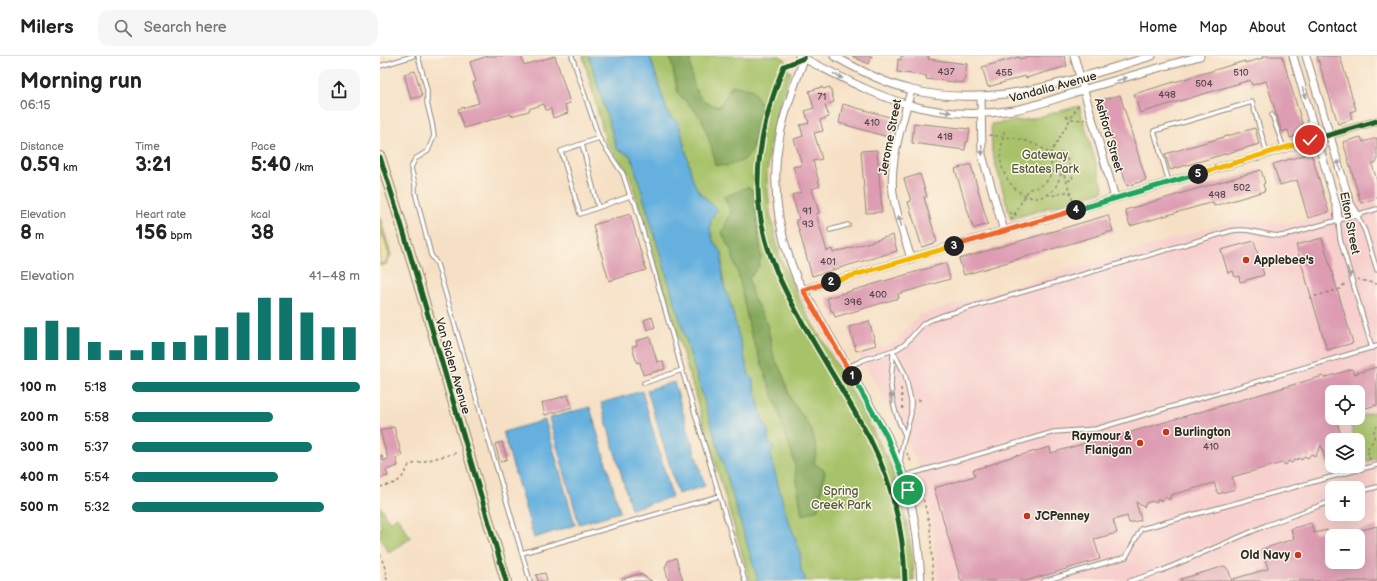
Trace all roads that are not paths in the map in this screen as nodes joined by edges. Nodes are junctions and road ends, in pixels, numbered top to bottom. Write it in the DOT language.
graph roads {
  1 [pos="413,56"];
  2 [pos="418,56"];
  3 [pos="572,56"];
  4 [pos="834,56"];
  5 [pos="1074,56"];
  6 [pos="1152,56"];
  7 [pos="1200,56"];
  8 [pos="1293,56"];
  9 [pos="1306,56"];
  10 [pos="802,57"];
  11 [pos="380,66"];
  12 [pos="1080,77"];
  13 [pos="912,90"];
  14 [pos="1084,90"];
  15 [pos="981,97"];
  16 [pos="908,105"];
  17 [pos="981,113"];
  18 [pos="1272,115"];
  19 [pos="1377,121"];
  20 [pos="1330,135"];
  21 [pos="599,138"];
  22 [pos="1317,138"];
  23 [pos="582,144"];
  24 [pos="1284,149"];
  25 [pos="1267,153"];
  26 [pos="380,157"];
  27 [pos="1169,182"];
  28 [pos="630,196"];
  29 [pos="1115,198"];
  30 [pos="598,207"];
  31 [pos="1377,209"];
  32 [pos="1357,215"];
  33 [pos="1338,220"];
  34 [pos="848,225"];
  35 [pos="830,230"];
  36 [pos="1004,231"];
  37 [pos="911,259"];
  38 [pos="1377,270"];
  39 [pos="803,290"];
  40 [pos="1377,346"];
  41 [pos="1372,348"];
  42 [pos="893,351"];
  43 [pos="848,367"];
  44 [pos="682,370"];
  45 [pos="644,383"];
  46 [pos="905,435"];
  47 [pos="899,465"];
  48 [pos="1377,465"];
  49 [pos="904,476"];
  50 [pos="1377,487"];
  51 [pos="1365,490"];
  52 [pos="719,496"];
  53 [pos="1325,504"];
  54 [pos="522,553"];
  55 [pos="506,581"];
  56 [pos="530,581"];
  57 [pos="745,581"];
  58 [pos="921,581"];
  59 [pos="1044,581"];
  60 [pos="1130,581"];
  1 -- 11 [label="lane"];
  2 -- 54 [label="lane"];
  3 -- 21 [label="lane"];
  4 -- 13 [label="street, Vandalia Avenue"];
  5 -- 12 [label="street, Ashford Street"];
  6 -- 12 [label="street, Vandalia Avenue"];
  14 -- 7 [label="street, Vandalia Avenue, one-way"];
  8 -- 22 [label="street, Elton Street, one-way"];
  9 -- 20 [label="street, Elton Street"];
  10 -- 16 [label="street, Vandalia Avenue, one-way"];
  10 -- 39 [label="street"];
  12 -- 14 [label="street, Ashford Street"];
  12 -- 15 [label="street, Vandalia Avenue"];
  13 -- 15 [label="street, Vandalia Avenue"];
  13 -- 16 [label="street, Jerome Street"];
  14 -- 17 [label="street, Vandalia Avenue"];
  14 -- 29 [label="street, Ashford Street"];
  15 -- 17 [label="street"];
  16 -- 17 [label="street, Vandalia Avenue, one-way"];
  37 -- 16 [label="street, Jerome Street, one-way"];
  17 -- 36 [label="street, one-way"];
  18 -- 24 [label="lane"];
  19 -- 20 [label="street"];
  20 -- 22 [label="street"];
  32 -- 20 [label="street, Elton Street, one-way"];
  21 -- 23 [label="lane"];
  21 -- 28 [label="lane"];
  22 -- 24 [label="street"];
  22 -- 33 [label="street, Elton Street"];
  23 -- 30 [label="lane"];
  23 -- 30 [label="lane"];
  24 -- 25 [label="street"];
  25 -- 27 [label="street"];
  25 -- 27 [label="lane"];
  26 -- 55 [label="street, Van Siclen Avenue"];
  27 -- 29 [label="street"];
  28 -- 30 [label="lane"];
  28 -- 44 [label="lane"];
  29 -- 36 [label="street"];
  31 -- 32 [label="lane"];
  32 -- 33 [label="lane"];
  32 -- 38 [label="lane, Elton Street"];
  33 -- 41 [label="lane, Elton Street, one-way"];
  33 -- 42 [label="lane"];
  34 -- 35 [label="lane"];
  36 -- 37 [label="street"];
  37 -- 39 [label="street"];
  39 -- 43 [label="street"];
  40 -- 41 [label="lane"];
  41 -- 49 [label="lane"];
  42 -- 43 [label="lane"];
  46 -- 42 [label="lane, one-way"];
  42 -- 46 [label="lane"];
  43 -- 47 [label="street"];
  44 -- 45 [label="lane"];
  44 -- 52 [label="lane"];
  46 -- 47 [label="lane"];
  47 -- 49 [label="street"];
  48 -- 59 [label="lane"];
  49 -- 58 [label="street"];
  50 -- 51 [label="lane"];
  52 -- 54 [label="lane"];
  52 -- 57 [label="lane"];
  53 -- 60 [label="lane"];
  54 -- 56 [label="lane"];
}
